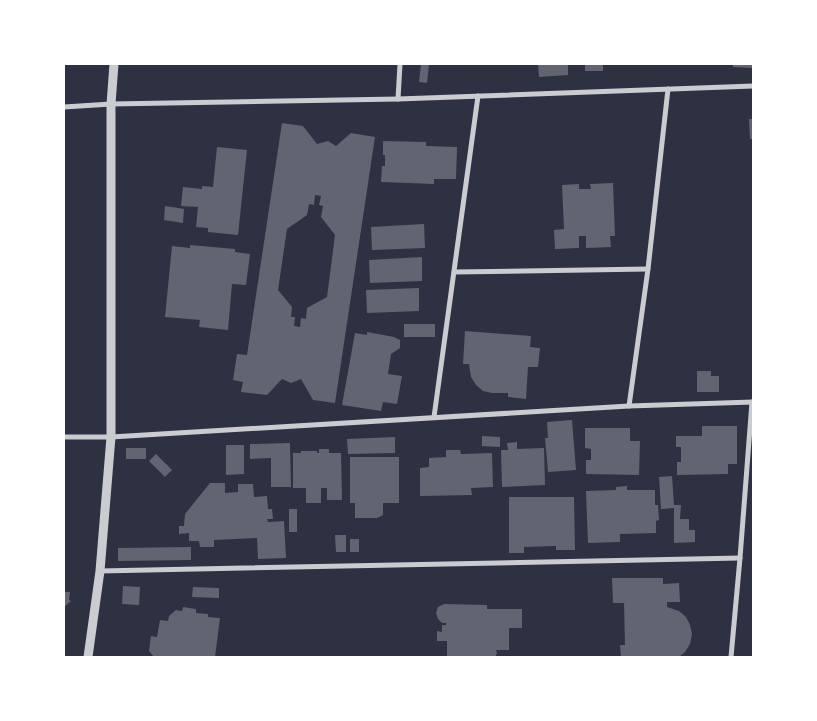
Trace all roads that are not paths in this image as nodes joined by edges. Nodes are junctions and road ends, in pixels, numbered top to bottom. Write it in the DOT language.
graph roads {
  1 [pos="114,64"];
  2 [pos="400,64"];
  3 [pos="753,86"];
  4 [pos="668,89"];
  5 [pos="478,96"];
  6 [pos="398,100"];
  7 [pos="111,104"];
  8 [pos="64,107"];
  9 [pos="648,269"];
  10 [pos="454,272"];
  11 [pos="753,402"];
  12 [pos="629,406"];
  13 [pos="434,418"];
  14 [pos="64,437"];
  15 [pos="111,437"];
  16 [pos="740,558"];
  17 [pos="100,571"];
  18 [pos="88,657"];
  19 [pos="731,657"];
  1 -- 7 [label="street"];
  2 -- 6 [label="street"];
  3 -- 4 [label="street"];
  4 -- 5 [label="street"];
  4 -- 9 [label="street"];
  5 -- 6 [label="street"];
  5 -- 10 [label="street"];
  6 -- 7 [label="street"];
  7 -- 8 [label="street"];
  7 -- 15 [label="street"];
  9 -- 10 [label="street"];
  9 -- 12 [label="street"];
  10 -- 13 [label="street"];
  11 -- 12 [label="street"];
  11 -- 16 [label="street"];
  12 -- 13 [label="street"];
  13 -- 15 [label="street"];
  14 -- 15 [label="street"];
  15 -- 17 [label="street"];
  16 -- 17 [label="street"];
  16 -- 19 [label="street"];
  17 -- 18 [label="street"];
}
